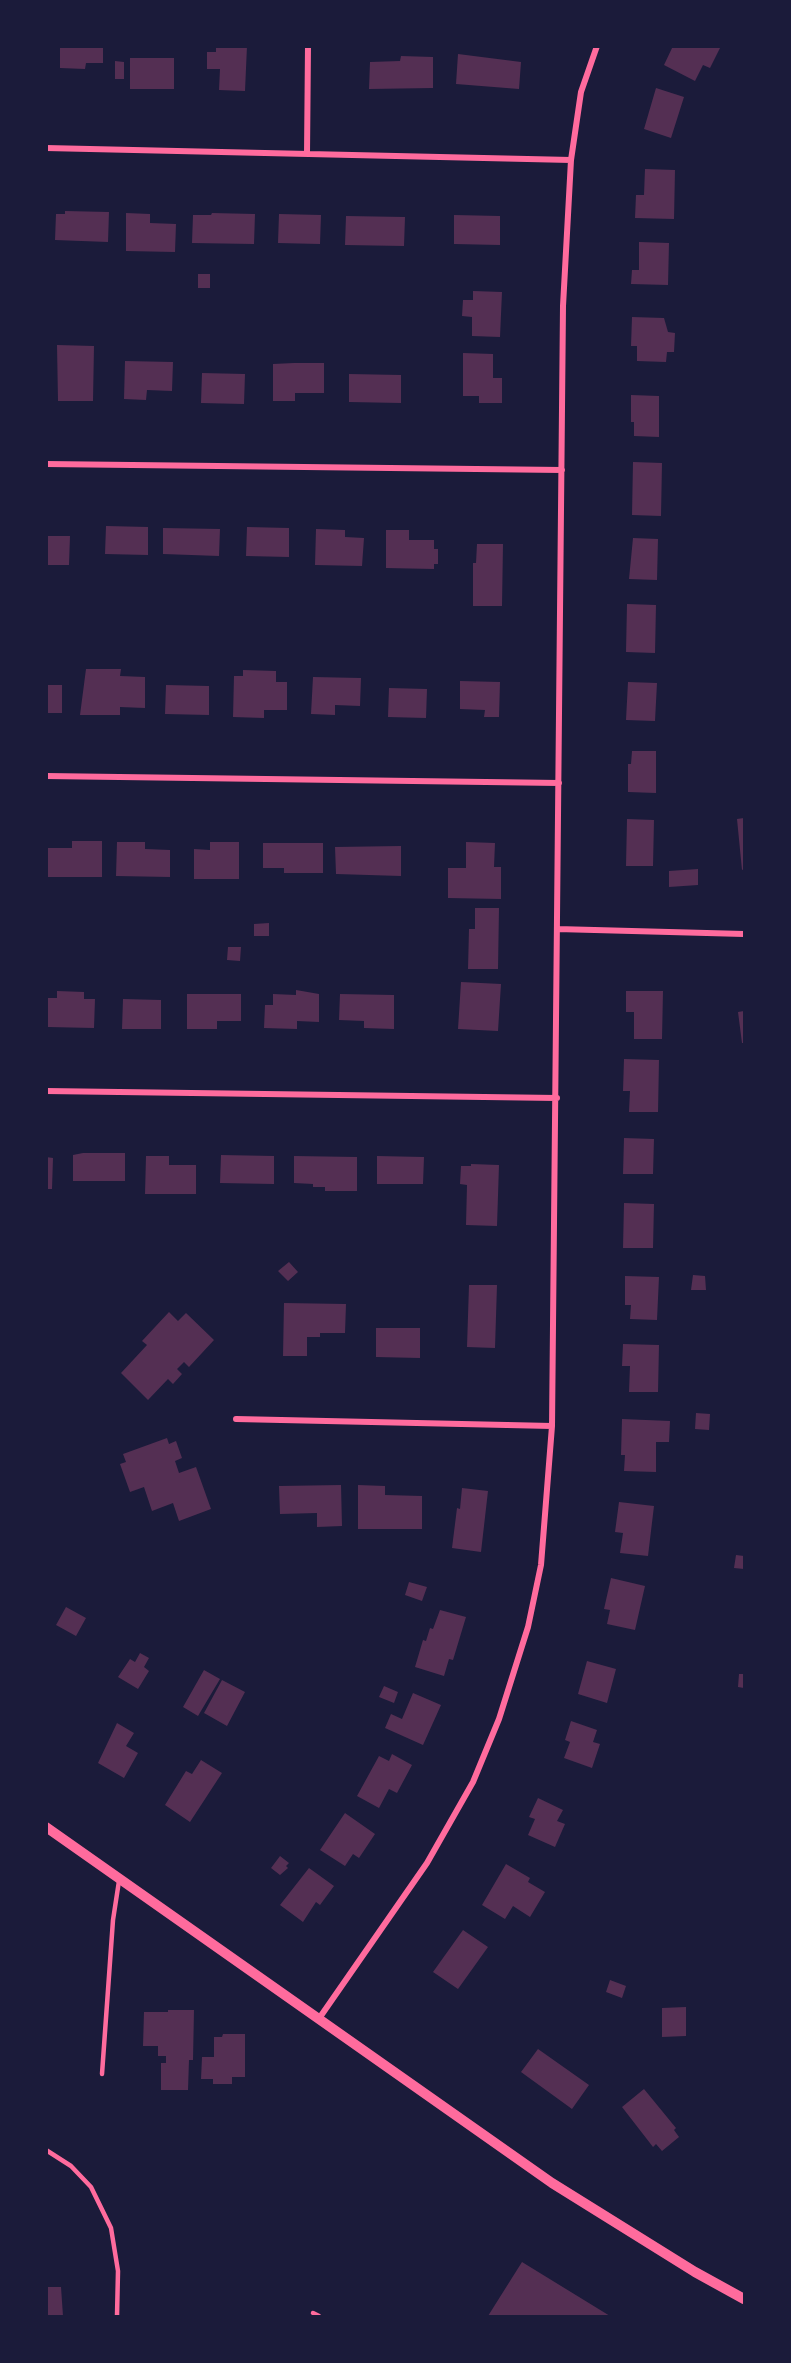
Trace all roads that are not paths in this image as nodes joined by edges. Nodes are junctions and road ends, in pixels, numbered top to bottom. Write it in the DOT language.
graph roads {
  1 [pos="308,46"];
  2 [pos="597,46"];
  3 [pos="46,148"];
  4 [pos="307,154"];
  5 [pos="571,160"];
  6 [pos="46,464"];
  7 [pos="562,470"];
  8 [pos="46,776"];
  9 [pos="559,783"];
  10 [pos="557,929"];
  11 [pos="744,934"];
  12 [pos="46,1091"];
  13 [pos="556,1098"];
  14 [pos="236,1419"];
  15 [pos="552,1426"];
  16 [pos="46,1827"];
  17 [pos="120,1878"];
  18 [pos="318,2019"];
  19 [pos="102,2074"];
  20 [pos="46,2150"];
  21 [pos="744,2298"];
  22 [pos="313,2313"];
  23 [pos="117,2316"];
  24 [pos="319,2316"];
  1 -- 4 [label="street"];
  2 -- 5 [label="street"];
  3 -- 4 [label="street"];
  4 -- 5 [label="street"];
  5 -- 7 [label="street"];
  6 -- 7 [label="street"];
  7 -- 9 [label="street"];
  8 -- 9 [label="street"];
  9 -- 10 [label="street"];
  10 -- 11 [label="street"];
  10 -- 13 [label="street"];
  12 -- 13 [label="street"];
  13 -- 15 [label="street"];
  14 -- 15 [label="street"];
  15 -- 18 [label="street"];
  16 -- 17 [label="street"];
  17 -- 18 [label="street"];
  17 -- 19 [label="lane"];
  18 -- 21 [label="street"];
  20 -- 23 [label="lane"];
  22 -- 24 [label="lane"];
}
